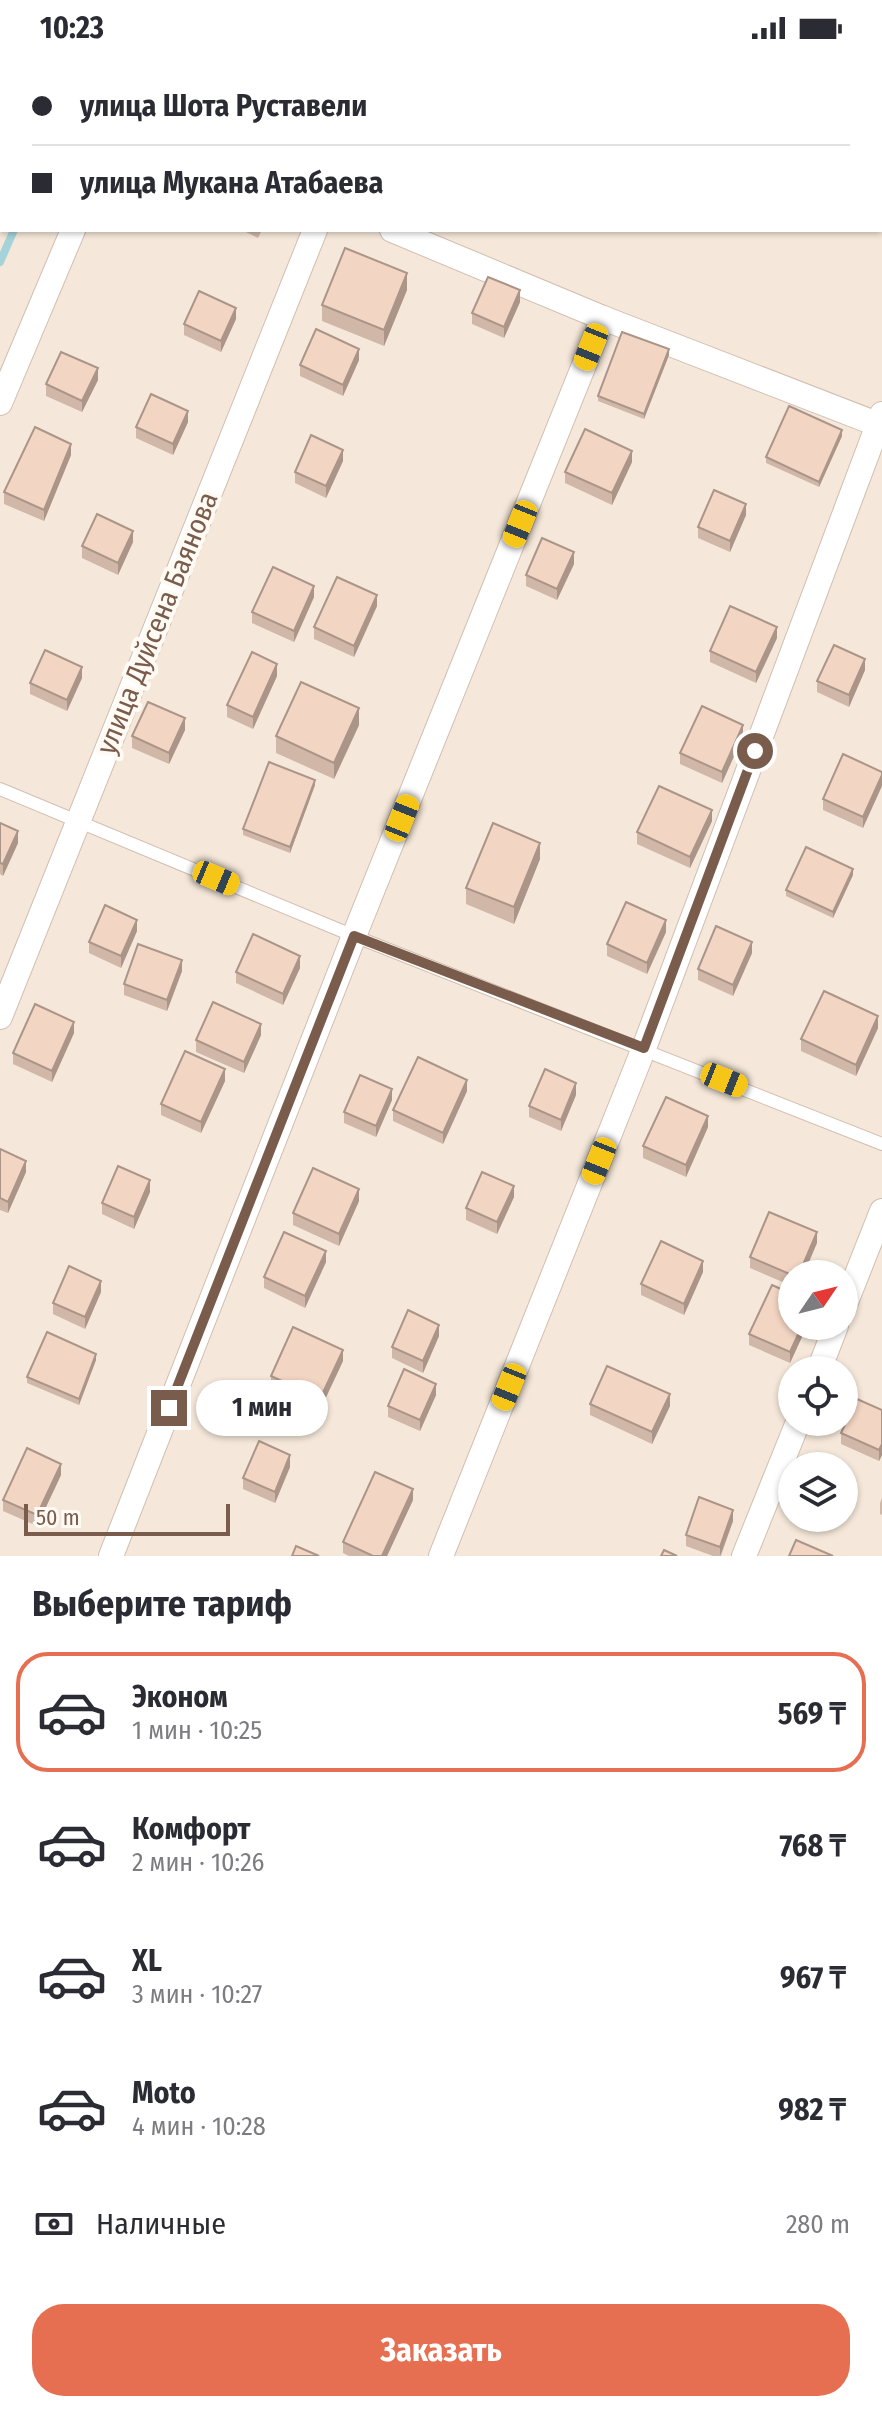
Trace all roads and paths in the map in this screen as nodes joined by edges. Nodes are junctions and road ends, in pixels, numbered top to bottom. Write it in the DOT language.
graph roads {
  1 [pos="72,232"];
  2 [pos="314,232"];
  3 [pos="397,232"];
  4 [pos="603,318"];
  5 [pos="0,403"];
  6 [pos="881,421"];
  7 [pos="0,789"];
  8 [pos="77,820"];
  9 [pos="354,936"];
  10 [pos="0,1017"];
  11 [pos="644,1048"];
  12 [pos="882,1144"];
  13 [pos="882,1211"];
  14 [pos="858,1272"];
  15 [pos="792,1436"];
  16 [pos="111,1556"];
  17 [pos="441,1556"];
  18 [pos="744,1556"];
  1 -- 5 [label="street"];
  2 -- 8 [label="street, улица Дуйсена Баянова"];
  3 -- 4 [label="street"];
  4 -- 6 [label="street"];
  4 -- 9 [label="street"];
  6 -- 11 [label="street"];
  7 -- 8 [label="lane"];
  8 -- 9 [label="lane"];
  8 -- 10 [label="street, улица Дуйсена Баянова"];
  9 -- 11 [label="lane"];
  9 -- 16 [label="street"];
  11 -- 12 [label="lane"];
  11 -- 17 [label="street"];
  13 -- 14 [label="street"];
  15 -- 18 [label="street"];
}
